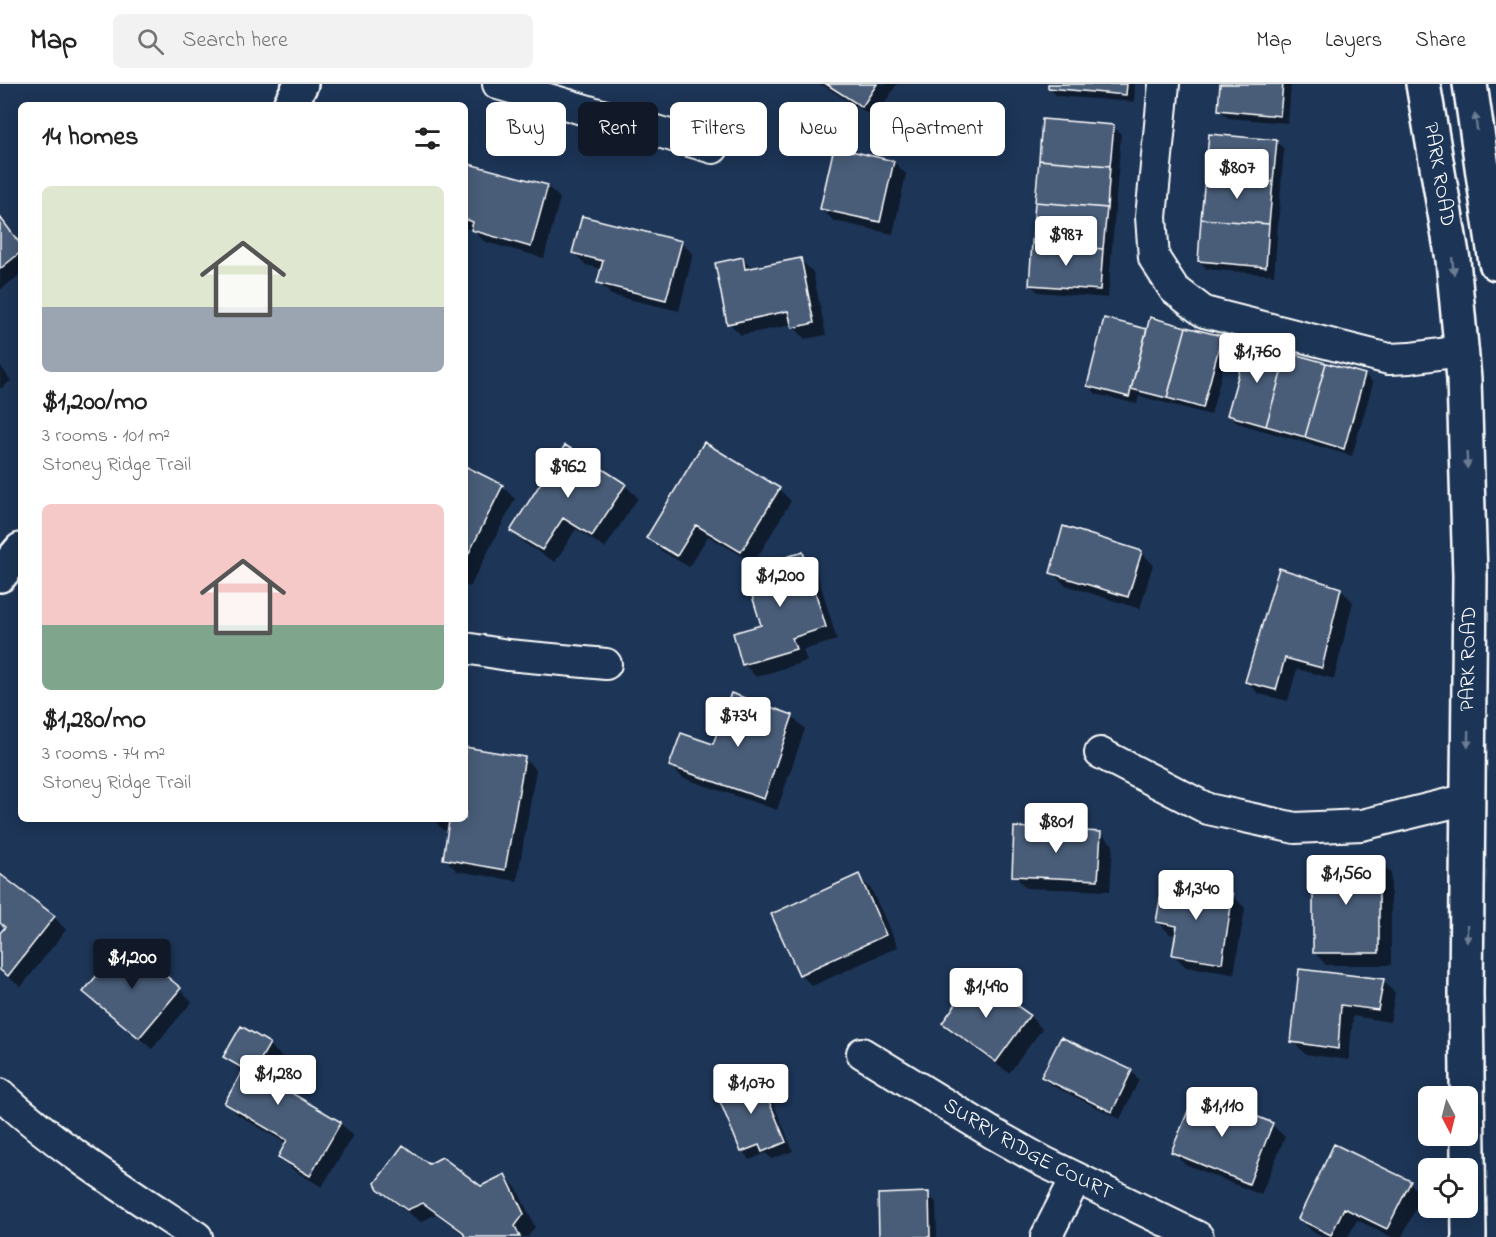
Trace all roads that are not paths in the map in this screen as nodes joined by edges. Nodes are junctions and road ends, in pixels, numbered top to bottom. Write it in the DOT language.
graph roads {
  1 [pos="301,84"];
  2 [pos="498,84"];
  3 [pos="1164,84"];
  4 [pos="1423,84"];
  5 [pos="1470,84"];
  6 [pos="292,102"];
  7 [pos="670,134"];
  8 [pos="1496,263"];
  9 [pos="1461,351"];
  10 [pos="18,554"];
  11 [pos="0,575"];
  12 [pos="468,648"];
  13 [pos="606,664"];
  14 [pos="1100,753"];
  15 [pos="1468,799"];
  16 [pos="862,1053"];
  17 [pos="0,1094"];
  18 [pos="1076,1178"];
  19 [pos="197,1237"];
  20 [pos="1046,1237"];
  21 [pos="1198,1237"];
  22 [pos="1469,1237"];
  1 -- 6 [label="main road"];
  2 -- 7 [label="street"];
  3 -- 9 [label="street"];
  4 -- 9 [label="main road, PARK ROAD, one-way"];
  8 -- 5 [label="main road, PARK ROAD, one-way"];
  9 -- 15 [label="main road, PARK ROAD, one-way"];
  10 -- 11 [label="main road"];
  12 -- 13 [label="street"];
  14 -- 15 [label="street"];
  15 -- 22 [label="main road, PARK ROAD, one-way"];
  16 -- 18 [label="street, SURRY RIDGE COURT"];
  17 -- 19 [label="street"];
  18 -- 20 [label="street"];
  18 -- 21 [label="street, SURRY RIDGE COURT"];
}
